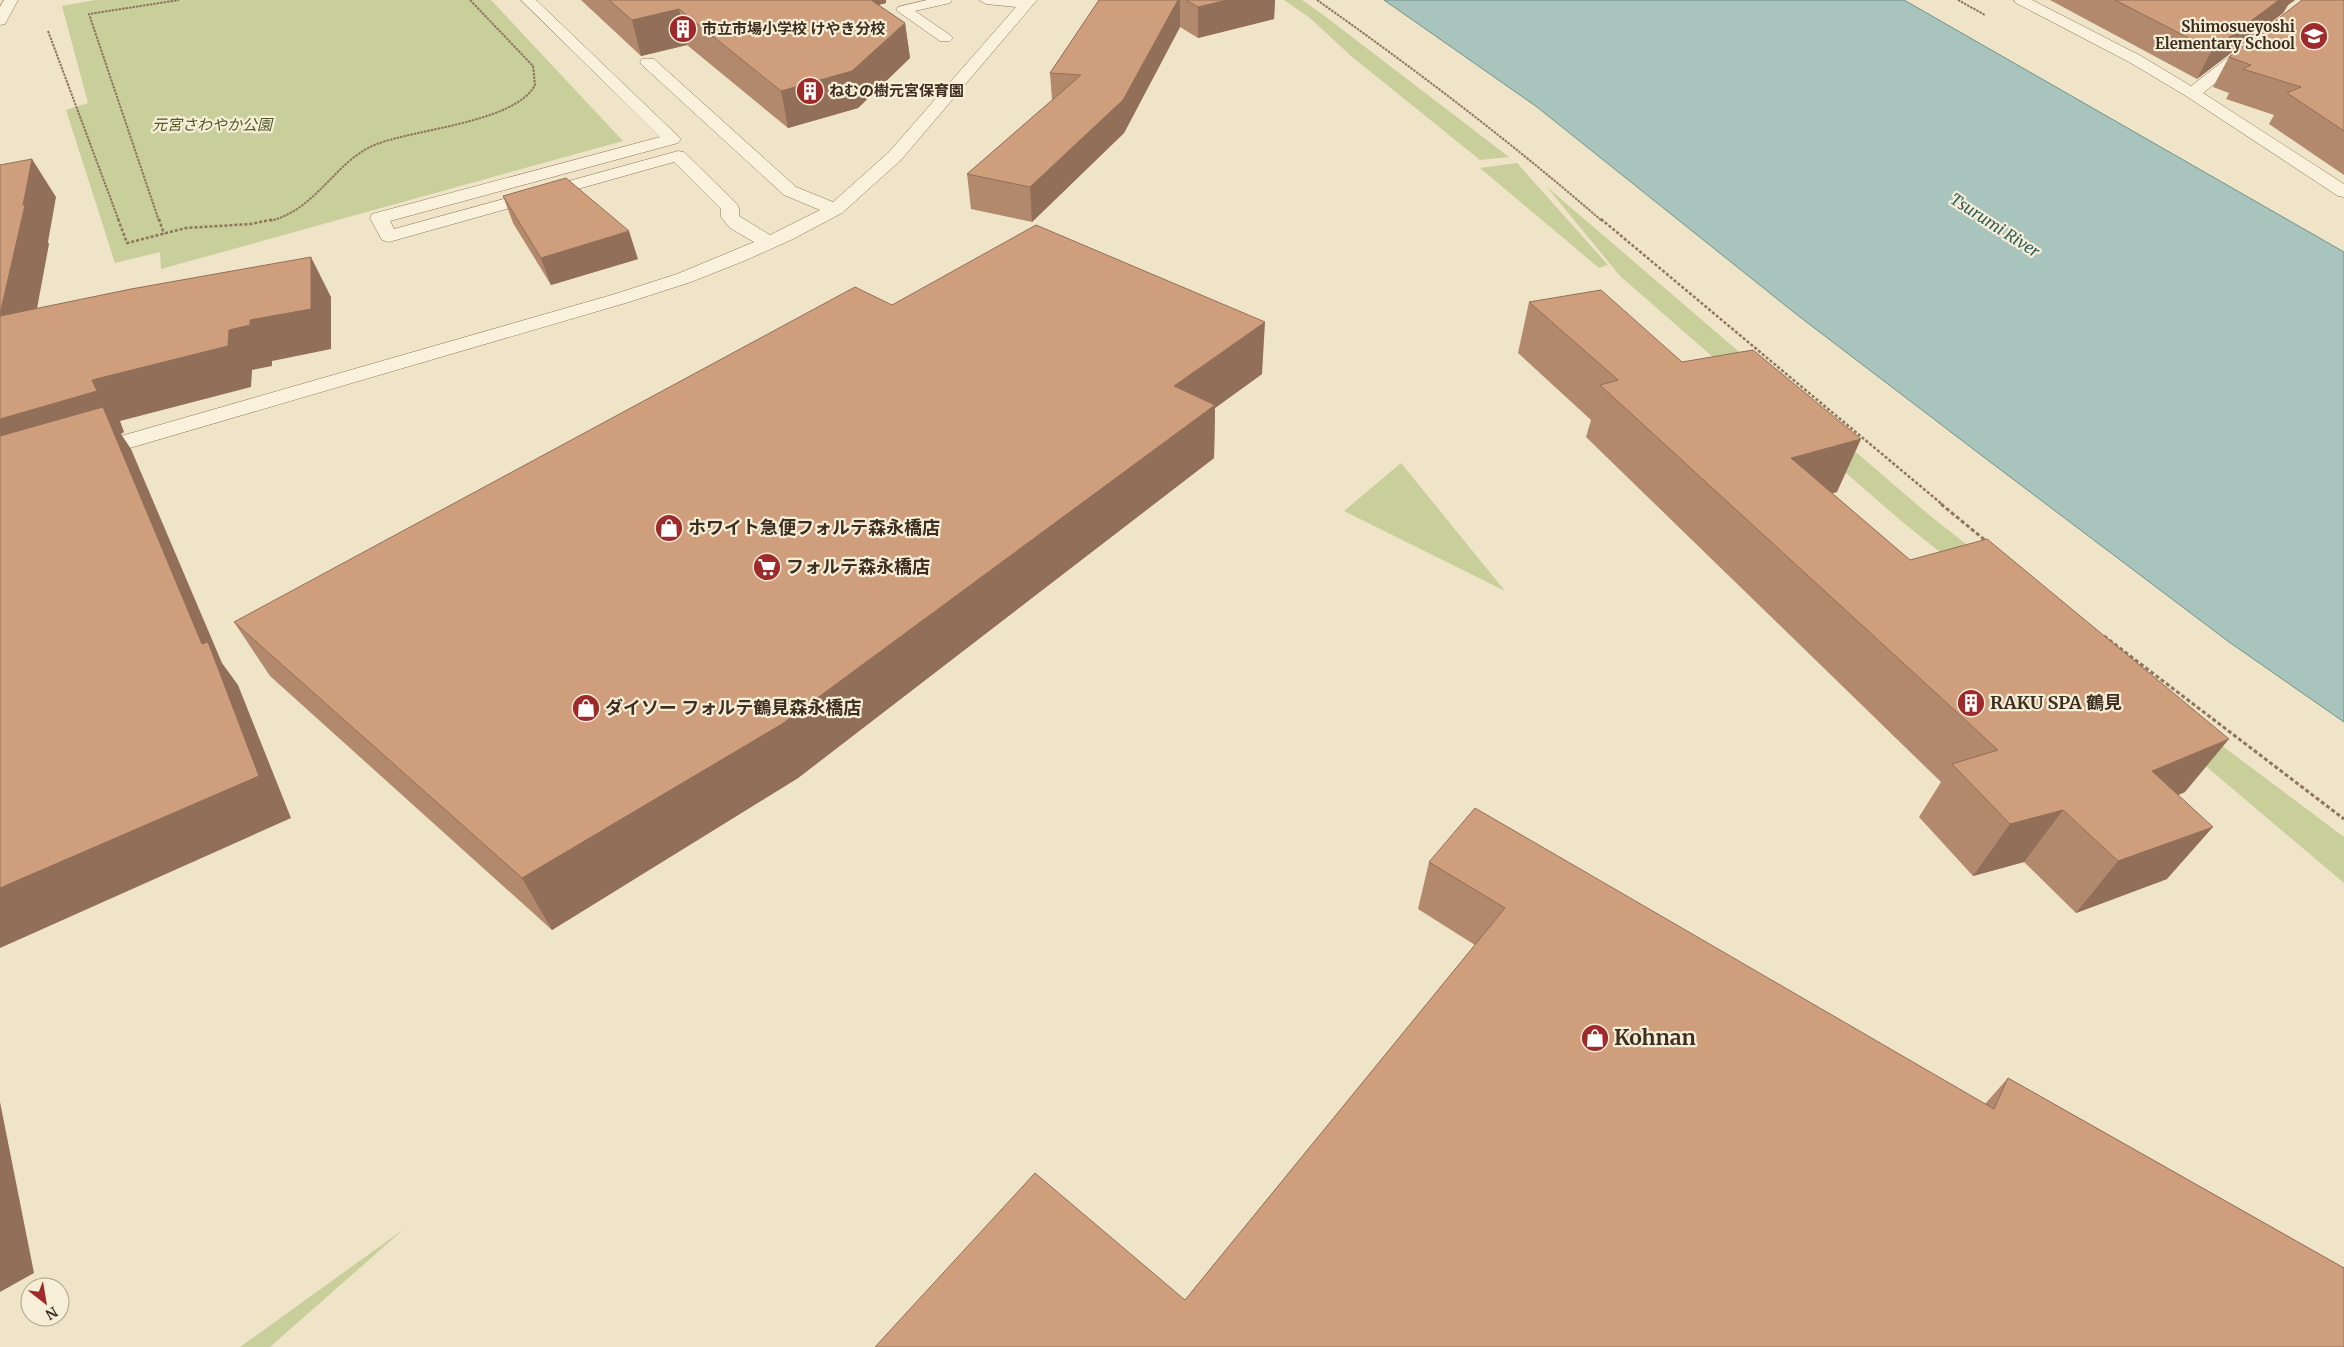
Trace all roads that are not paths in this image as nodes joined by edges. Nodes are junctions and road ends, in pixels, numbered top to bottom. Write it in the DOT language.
graph roads {
  1 [pos="11,0"];
  2 [pos="528,0"];
  3 [pos="945,0"];
  4 [pos="986,0"];
  5 [pos="2021,0"];
  6 [pos="2312,0"];
  7 [pos="1029,2"];
  8 [pos="0,21"];
  9 [pos="945,38"];
  10 [pos="648,62"];
  11 [pos="2192,92"];
  12 [pos="2344,192"];
  13 [pos="835,209"];
  14 [pos="769,243"];
  15 [pos="76,456"];
  1 -- 8 [label="street"];
  2 -- 14 [label="street"];
  3 -- 9 [label="street"];
  4 -- 7 [label="street"];
  5 -- 11 [label="street"];
  6 -- 11 [label="street"];
  7 -- 13 [label="street"];
  10 -- 13 [label="street"];
  11 -- 12 [label="street"];
  13 -- 14 [label="street"];
  14 -- 15 [label="street"];
}
